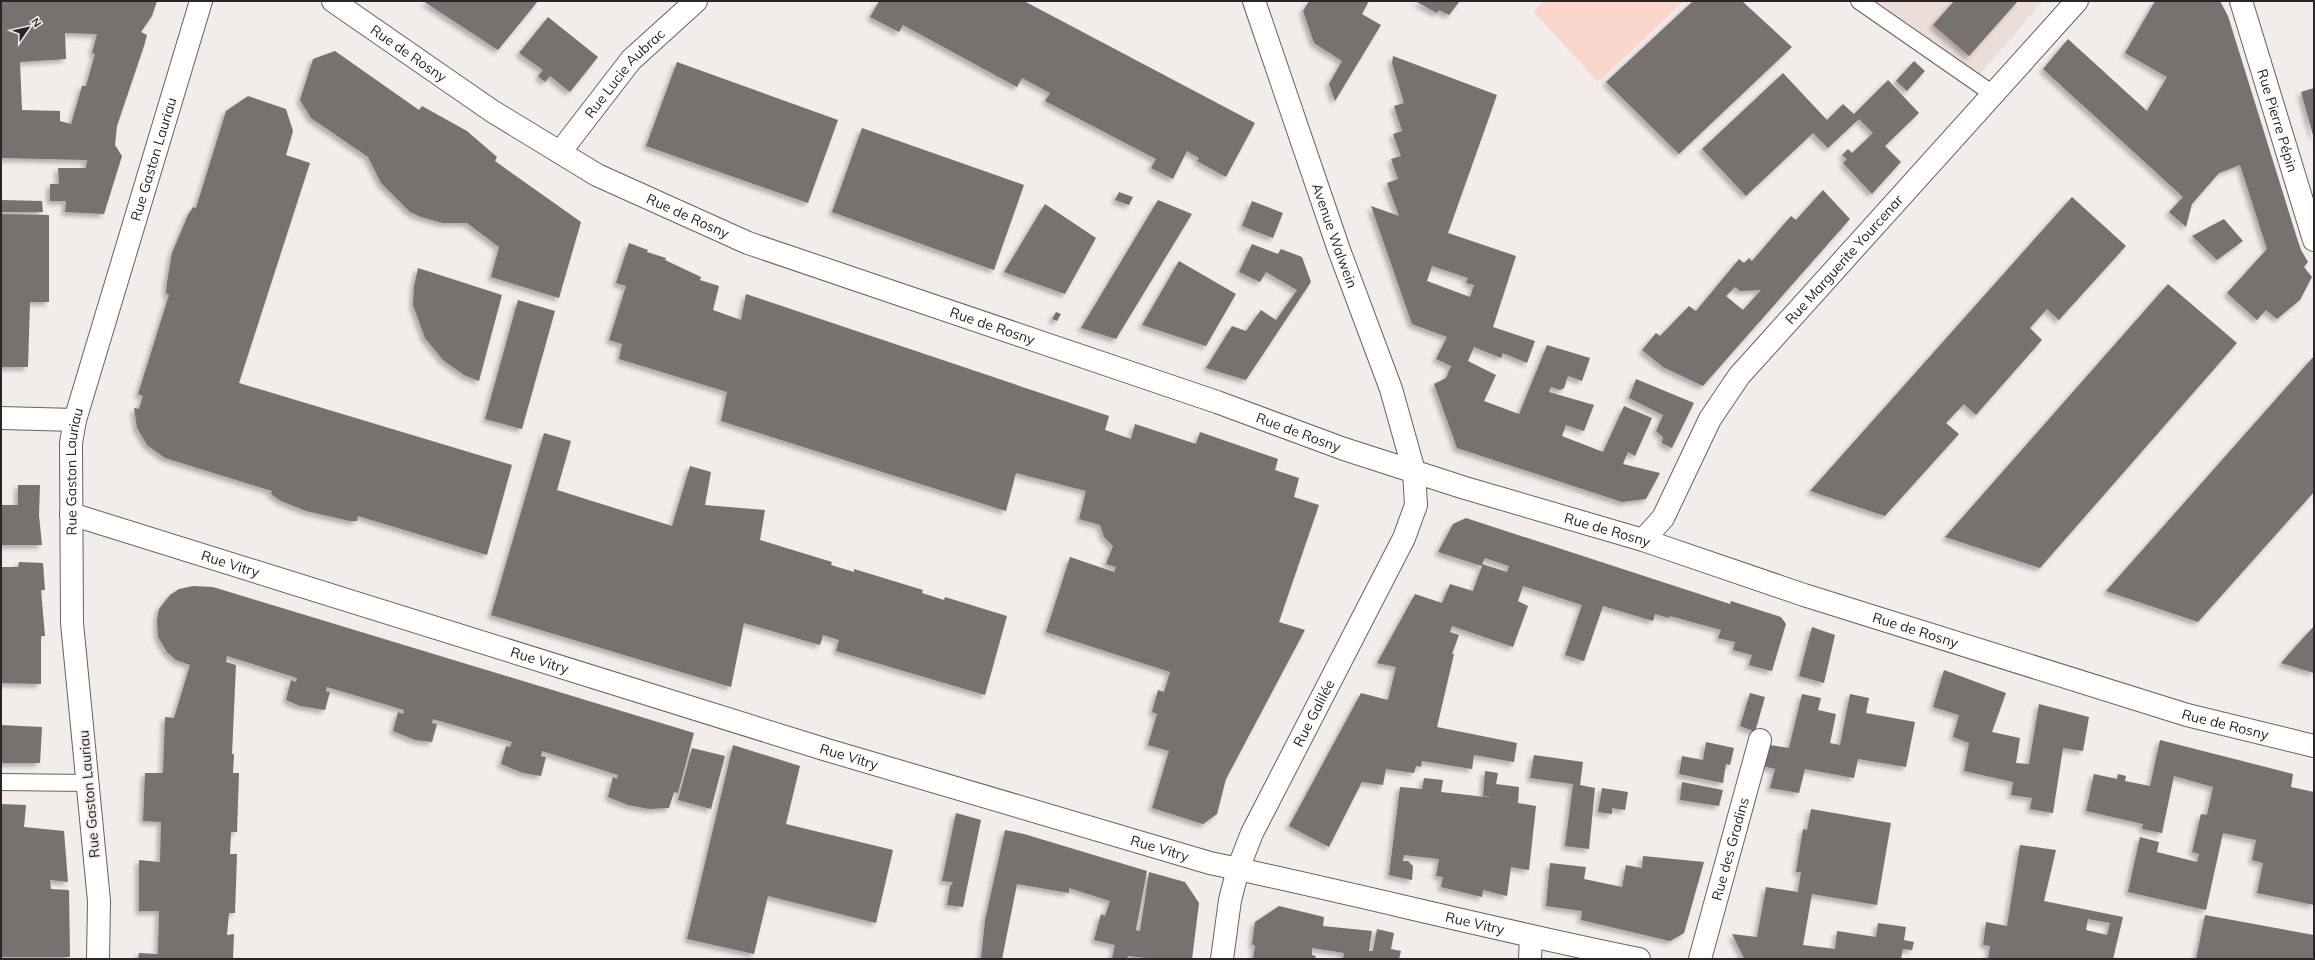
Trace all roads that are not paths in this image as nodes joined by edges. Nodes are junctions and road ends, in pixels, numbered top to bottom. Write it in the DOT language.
graph roads {
  1 [pos="201,1"];
  2 [pos="333,1"];
  3 [pos="696,1"];
  4 [pos="1254,1"];
  5 [pos="1859,1"];
  6 [pos="2077,1"];
  7 [pos="2241,1"];
  8 [pos="1994,94"];
  9 [pos="560,152"];
  10 [pos="2314,240"];
  11 [pos="1,418"];
  12 [pos="75,420"];
  13 [pos="1414,471"];
  14 [pos="71,514"];
  15 [pos="1643,540"];
  16 [pos="1760,740"];
  17 [pos="2314,746"];
  18 [pos="1,782"];
  19 [pos="88,783"];
  20 [pos="1238,869"];
  21 [pos="1530,937"];
  22 [pos="98,959"];
  23 [pos="1222,959"];
  24 [pos="1530,959"];
  25 [pos="1639,959"];
  26 [pos="1700,959"];
  1 -- 12 [label="street, Rue Gaston Lauriau"];
  2 -- 9 [label="street, Rue de Rosny"];
  3 -- 9 [label="street, Rue Lucie Aubrac"];
  4 -- 13 [label="street, Avenue Walwein"];
  5 -- 8 [label="lane"];
  6 -- 8 [label="street, Rue Marguerite Yourcenar"];
  7 -- 10 [label="street, Rue Pierre Pépin"];
  8 -- 15 [label="street, Rue Marguerite Yourcenar"];
  9 -- 13 [label="street, Rue de Rosny"];
  11 -- 12 [label="street"];
  12 -- 14 [label="street, Rue Gaston Lauriau"];
  13 -- 15 [label="street, Rue de Rosny"];
  13 -- 20 [label="street, Rue Galilée"];
  14 -- 19 [label="street, Rue Gaston Lauriau"];
  14 -- 20 [label="street, Rue Vitry"];
  15 -- 17 [label="street, Rue de Rosny"];
  16 -- 26 [label="street, Rue des Gradins"];
  18 -- 19 [label="lane"];
  19 -- 22 [label="street, Rue Gaston Lauriau"];
  20 -- 21 [label="street, Rue Vitry"];
  20 -- 23 [label="street, Rue Galilée"];
  21 -- 24 [label="street"];
  21 -- 25 [label="street, Rue Vitry"];
}
